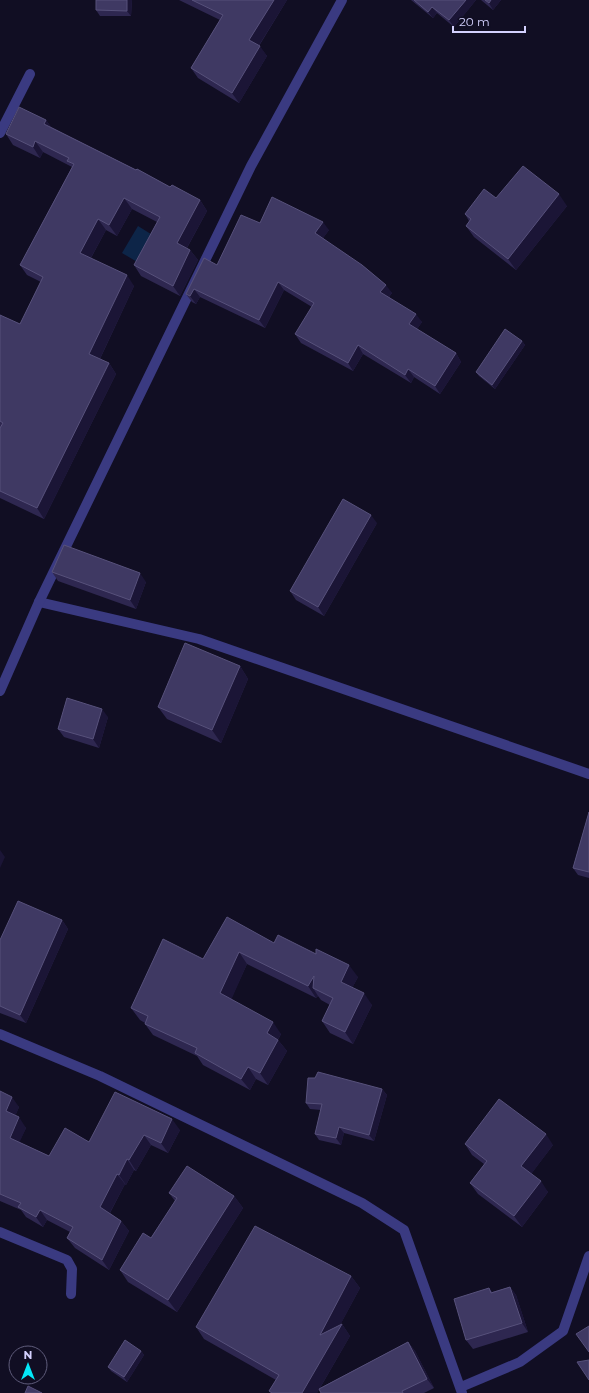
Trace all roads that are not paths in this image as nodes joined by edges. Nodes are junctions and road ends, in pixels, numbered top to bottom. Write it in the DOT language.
graph roads {
  1 [pos="342,0"];
  2 [pos="30,74"];
  3 [pos="0,133"];
  4 [pos="39,602"];
  5 [pos="0,691"];
  6 [pos="589,774"];
  7 [pos="0,1034"];
  8 [pos="0,1232"];
  9 [pos="589,1256"];
  10 [pos="70,1294"];
  11 [pos="461,1390"];
  1 -- 4 [label="street"];
  2 -- 3 [label="street"];
  4 -- 5 [label="street"];
  4 -- 6 [label="street"];
  7 -- 11 [label="street"];
  8 -- 10 [label="street"];
  9 -- 11 [label="street"];
}
